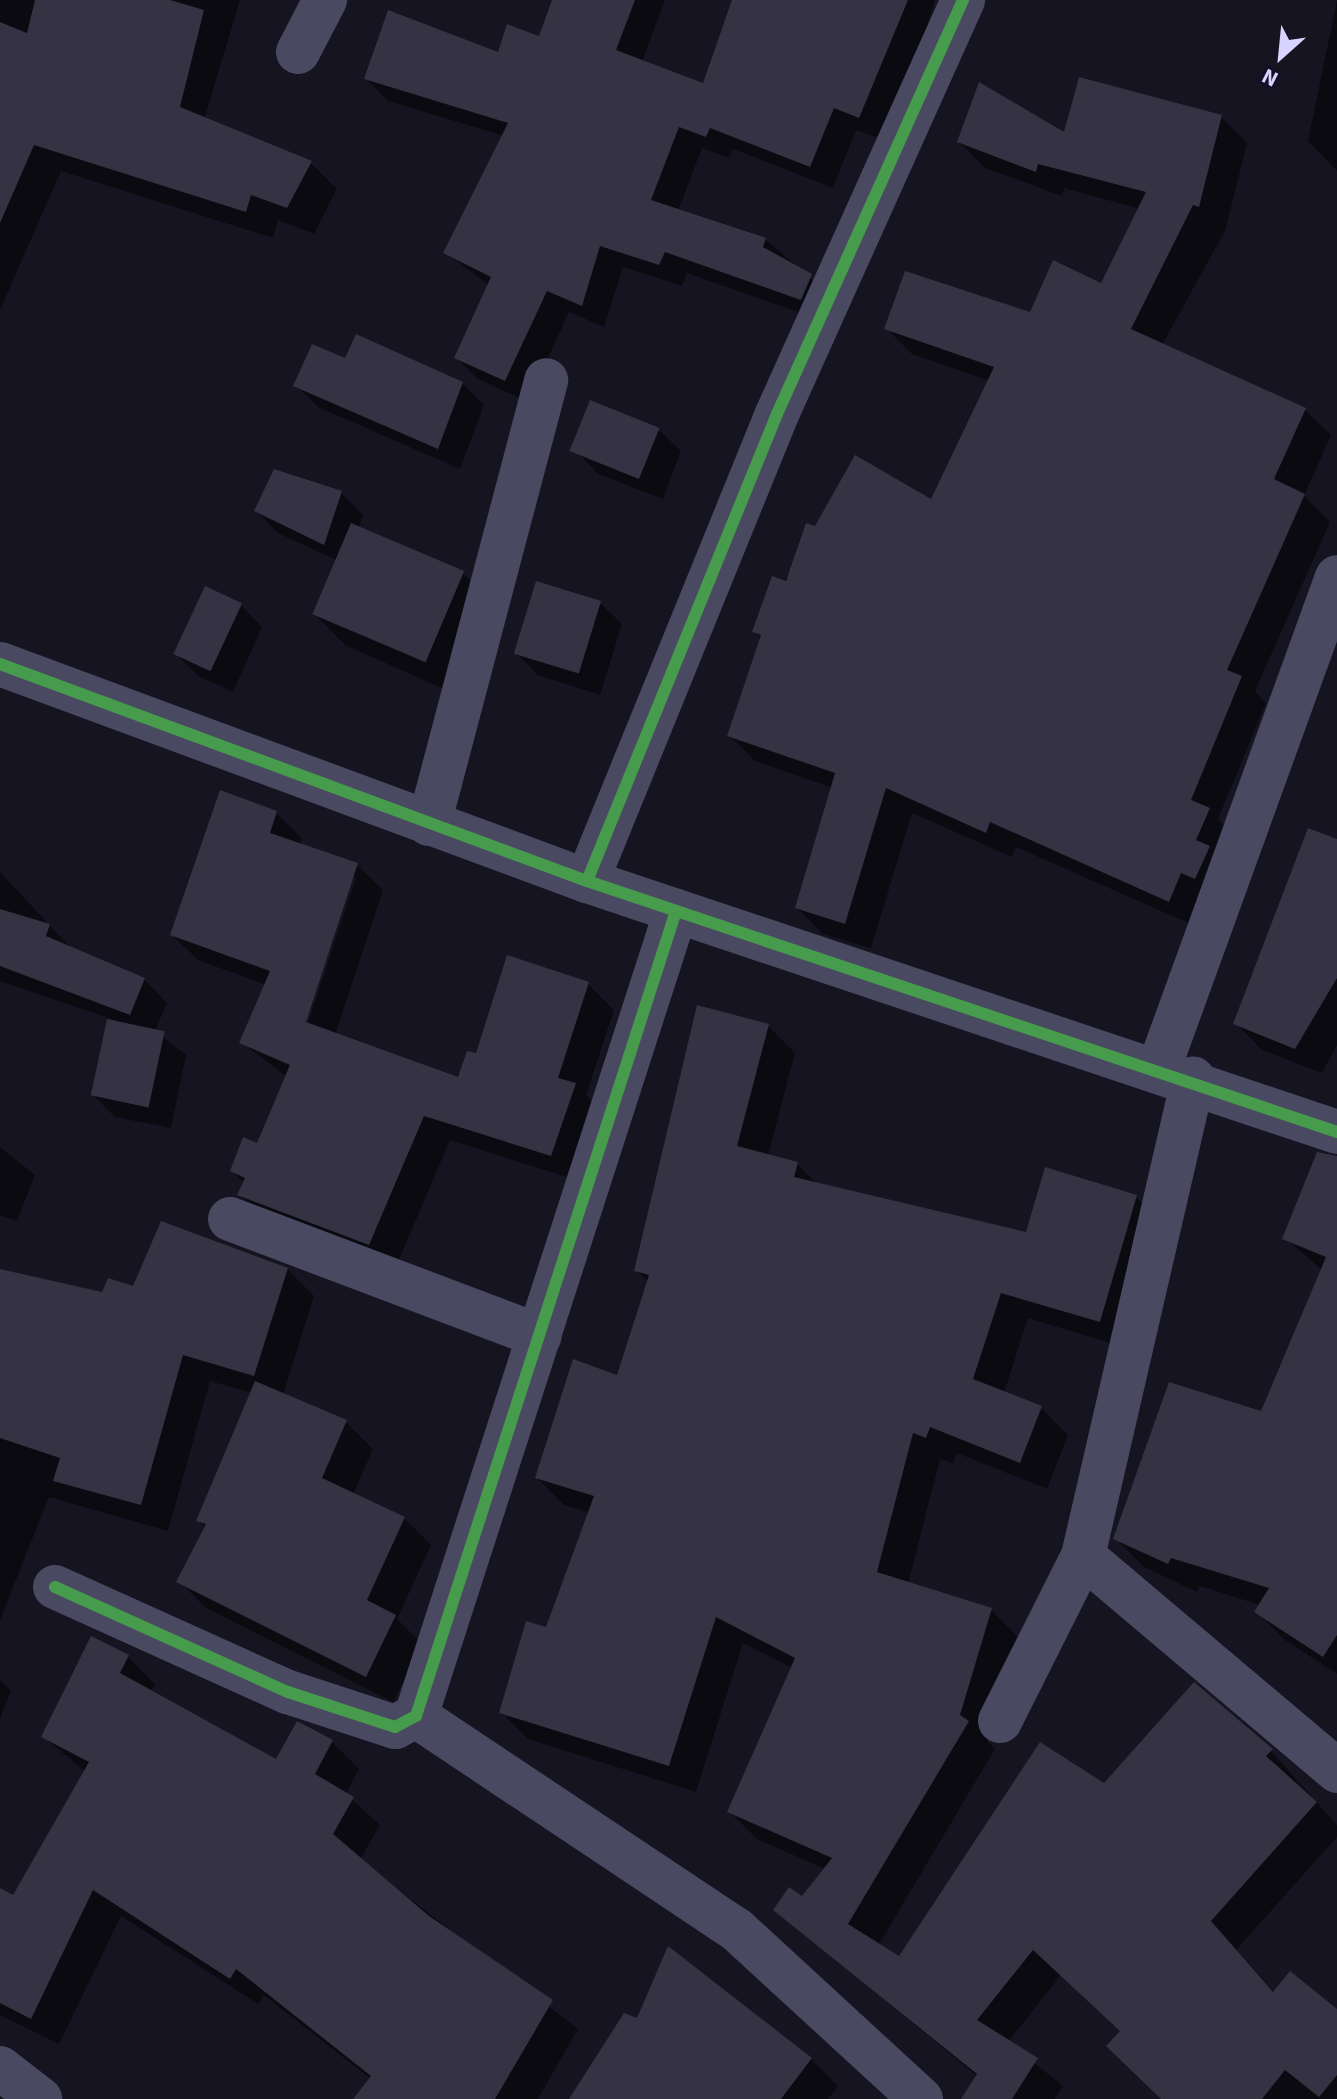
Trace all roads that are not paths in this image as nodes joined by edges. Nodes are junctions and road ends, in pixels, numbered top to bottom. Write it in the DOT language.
graph roads {
  1 [pos="325,0"];
  2 [pos="963,0"];
  3 [pos="298,52"];
  4 [pos="546,380"];
  5 [pos="1337,577"];
  6 [pos="0,664"];
  7 [pos="429,824"];
  8 [pos="587,881"];
  9 [pos="676,911"];
  10 [pos="1176,1073"];
  11 [pos="1337,1132"];
  12 [pos="230,1219"];
  13 [pos="540,1336"];
  14 [pos="1083,1556"];
  15 [pos="55,1587"];
  16 [pos="416,1716"];
  17 [pos="1000,1721"];
  18 [pos="1337,1771"];
  19 [pos="0,2068"];
  20 [pos="40,2099"];
  21 [pos="921,2099"];
  1 -- 3 [label="street"];
  2 -- 8 [label="street"];
  4 -- 7 [label="street"];
  5 -- 10 [label="street"];
  6 -- 7 [label="street"];
  7 -- 8 [label="street"];
  8 -- 9 [label="street"];
  9 -- 10 [label="street"];
  9 -- 13 [label="street"];
  10 -- 11 [label="street"];
  10 -- 14 [label="street"];
  12 -- 13 [label="street"];
  13 -- 16 [label="street"];
  14 -- 17 [label="street"];
  14 -- 18 [label="street"];
  15 -- 16 [label="street"];
  16 -- 21 [label="street"];
  19 -- 20 [label="street"];
}
